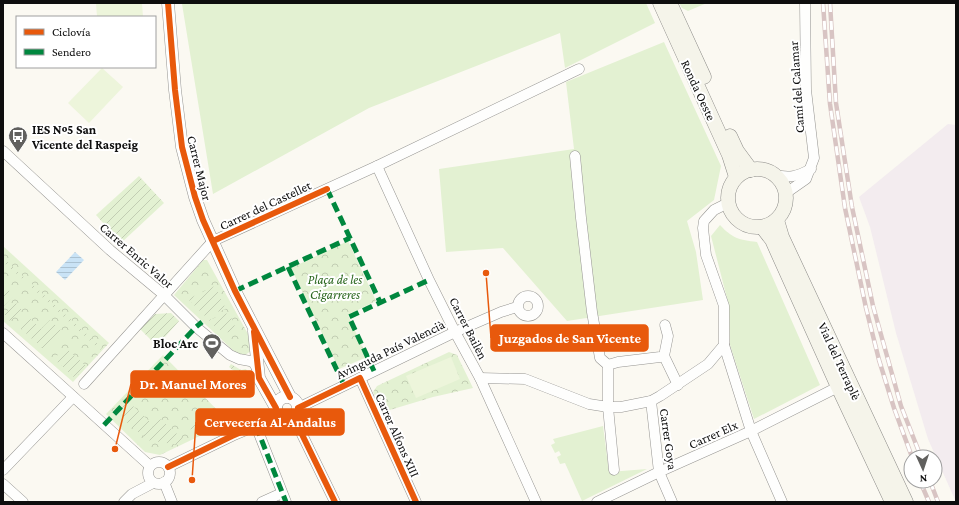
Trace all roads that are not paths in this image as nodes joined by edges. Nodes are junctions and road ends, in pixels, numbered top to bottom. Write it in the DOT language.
graph roads {
  1 [pos="168,3"];
  2 [pos="660,3"];
  3 [pos="670,3"];
  4 [pos="805,3"];
  5 [pos="579,68"];
  6 [pos="3,151"];
  7 [pos="575,156"];
  8 [pos="377,166"];
  9 [pos="811,169"];
  10 [pos="751,170"];
  11 [pos="774,175"];
  12 [pos="736,177"];
  13 [pos="786,194"];
  14 [pos="728,203"];
  15 [pos="777,220"];
  16 [pos="762,227"];
  17 [pos="213,241"];
  18 [pos="164,295"];
  19 [pos="517,307"];
  20 [pos="665,324"];
  21 [pos="254,326"];
  22 [pos="455,332"];
  23 [pos="3,333"];
  24 [pos="724,345"];
  25 [pos="664,356"];
  26 [pos="608,365"];
  27 [pos="258,370"];
  28 [pos="360,378"];
  29 [pos="480,378"];
  30 [pos="84,384"];
  31 [pos="678,385"];
  32 [pos="838,387"];
  33 [pos="73,396"];
  34 [pos="290,397"];
  35 [pos="651,401"];
  36 [pos="608,407"];
  37 [pos="277,412"];
  38 [pos="296,412"];
  39 [pos="256,426"];
  40 [pos="751,431"];
  41 [pos="150,466"];
  42 [pos="168,467"];
  43 [pos="3,470"];
  44 [pos="614,470"];
  45 [pos="659,472"];
  46 [pos="159,482"];
  47 [pos="3,484"];
  48 [pos="284,498"];
  49 [pos="23,502"];
  50 [pos="124,502"];
  51 [pos="172,502"];
  52 [pos="262,502"];
  53 [pos="335,502"];
  54 [pos="416,502"];
  55 [pos="536,502"];
  56 [pos="597,502"];
  57 [pos="672,502"];
  58 [pos="782,502"];
  59 [pos="892,502"];
  60 [pos="906,502"];
  1 -- 17 [label="street, Carrer Major"];
  2 -- 12 [label="main road, Ronda Oeste"];
  3 -- 10 [label="main road, Ronda Oeste"];
  4 -- 9 [label="street, Camí del Calamar"];
  5 -- 8 [label="street, Carrer del Castellet"];
  6 -- 18 [label="street, Carrer Enric Valor"];
  7 -- 26 [label="street"];
  8 -- 17 [label="street, Carrer del Castellet"];
  8 -- 22 [label="street, Carrer Bailèn"];
  9 -- 11 [label="street"];
  9 -- 13 [label="street"];
  10 -- 11 [label="main road"];
  10 -- 12 [label="main road"];
  11 -- 13 [label="main road"];
  12 -- 14 [label="main road"];
  13 -- 15 [label="main road"];
  14 -- 16 [label="main road"];
  14 -- 24 [label="street"];
  15 -- 16 [label="main road"];
  15 -- 60 [label="main road, Vial del Terraplè"];
  16 -- 32 [label="main road, Vial del Terraplè"];
  17 -- 18 [label="street"];
  17 -- 21 [label="street, Carrer Major"];
  18 -- 27 [label="street, Carrer Enric Valor"];
  18 -- 30 [label="street"];
  19 -- 22 [label="street, Avinguda País Valencià"];
  20 -- 25 [label="street"];
  21 -- 27 [label="street, Carrer Major"];
  21 -- 34 [label="street, Carrer Major"];
  22 -- 28 [label="street, Avinguda País Valencià"];
  22 -- 29 [label="street, Carrer Bailèn"];
  23 -- 33 [label="street"];
  24 -- 31 [label="street"];
  24 -- 40 [label="street"];
  25 -- 26 [label="street"];
  25 -- 31 [label="street"];
  26 -- 36 [label="street"];
  27 -- 37 [label="street, Carrer Major"];
  28 -- 38 [label="street, Avinguda País Valencià"];
  28 -- 54 [label="street, Carrer Alfons XIII"];
  29 -- 36 [label="street"];
  29 -- 55 [label="street, Carrer Bailèn"];
  31 -- 35 [label="street"];
  32 -- 40 [label="street, Carrer Elx"];
  32 -- 59 [label="main road, Vial del Terraplè"];
  33 -- 41 [label="street"];
  33 -- 43 [label="street"];
  34 -- 37 [label="street"];
  34 -- 38 [label="street"];
  35 -- 36 [label="street"];
  35 -- 45 [label="street, Carrer Goya"];
  36 -- 44 [label="street"];
  37 -- 38 [label="street"];
  37 -- 39 [label="street"];
  38 -- 53 [label="street"];
  39 -- 42 [label="street"];
  39 -- 48 [label="street"];
  40 -- 45 [label="street, Carrer Elx"];
  40 -- 58 [label="street"];
  41 -- 42 [label="street"];
  41 -- 46 [label="street"];
  42 -- 46 [label="street"];
  45 -- 56 [label="street, Carrer Elx"];
  45 -- 57 [label="street, Carrer Goya"];
  46 -- 50 [label="street"];
  46 -- 51 [label="street"];
  47 -- 49 [label="street"];
  48 -- 52 [label="street"];
}
